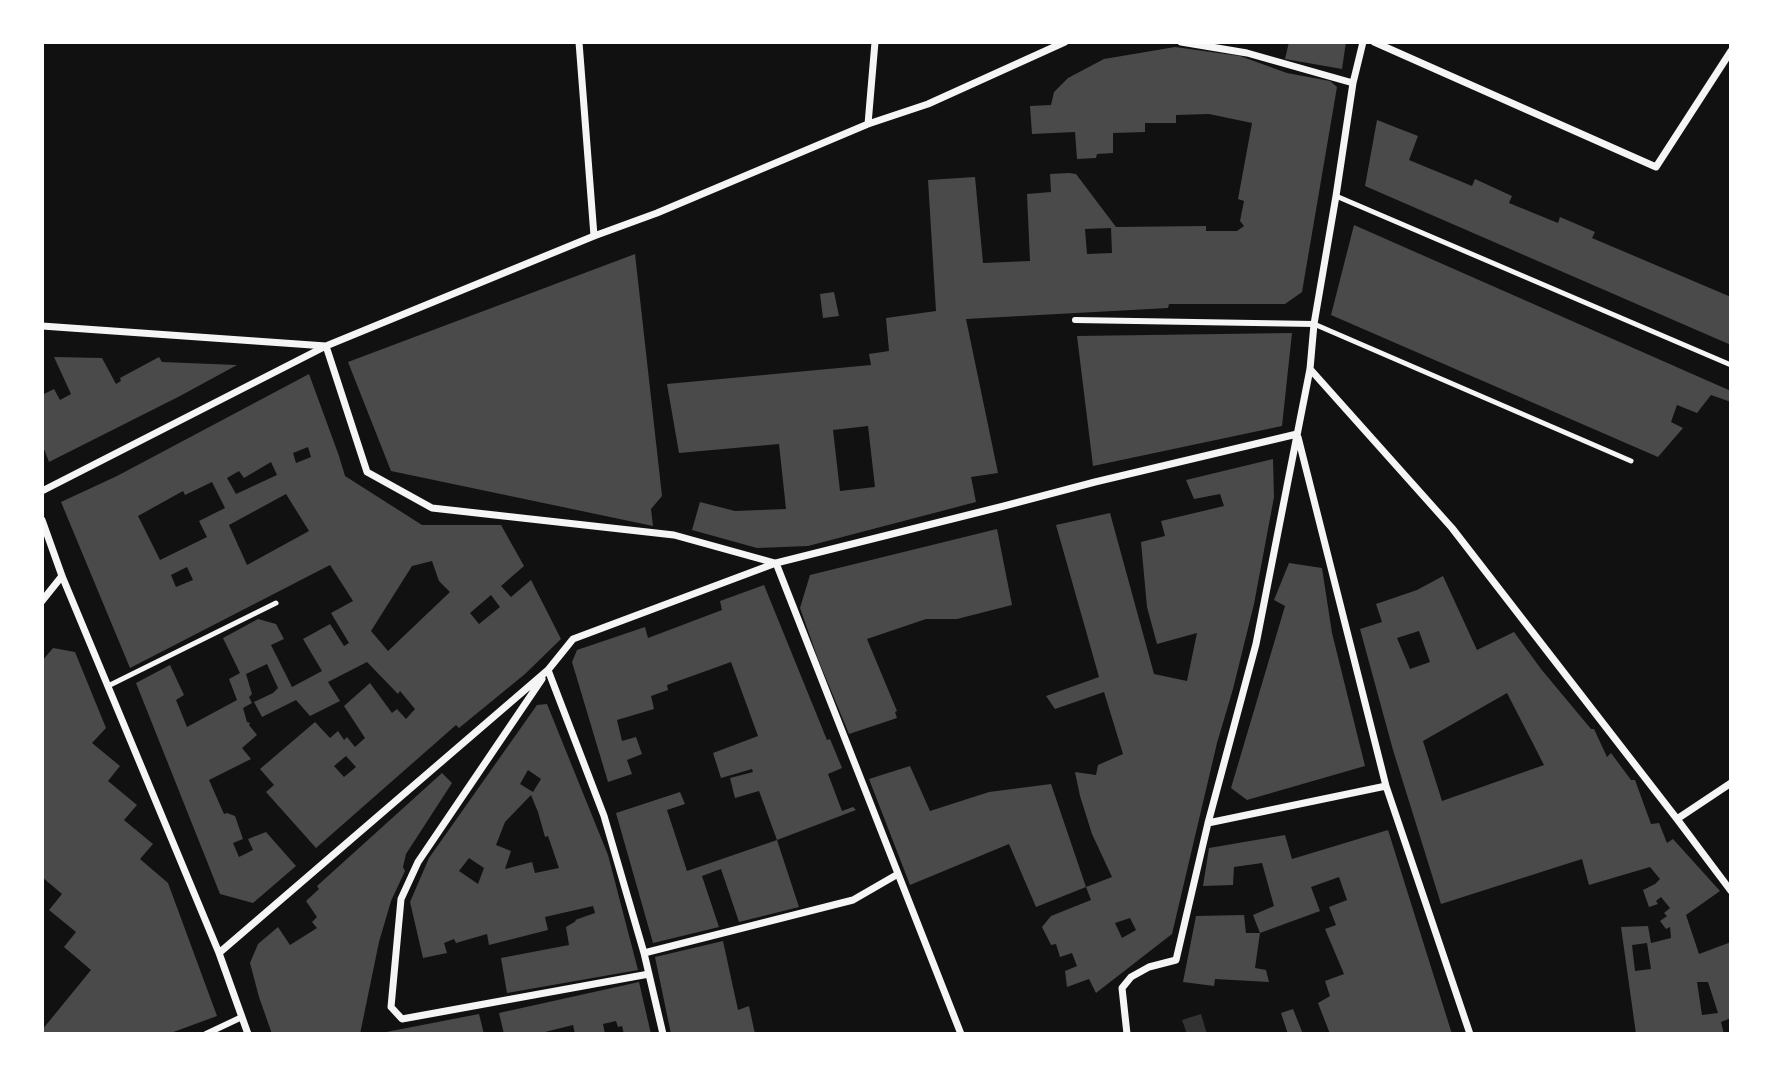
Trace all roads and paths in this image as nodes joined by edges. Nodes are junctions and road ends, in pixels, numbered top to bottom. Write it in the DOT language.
graph roads {
  1 [pos="579,42"];
  2 [pos="875,42"];
  3 [pos="1065,42"];
  4 [pos="1181,42"];
  5 [pos="1363,42"];
  6 [pos="1374,42"];
  7 [pos="1731,51"];
  8 [pos="1353,83"];
  9 [pos="868,124"];
  10 [pos="1336,196"];
  11 [pos="594,236"];
  12 [pos="1075,320"];
  13 [pos="1314,324"];
  14 [pos="42,326"];
  15 [pos="326,346"];
  16 [pos="1731,365"];
  17 [pos="1310,369"];
  18 [pos="1297,434"];
  19 [pos="1631,461"];
  20 [pos="42,491"];
  21 [pos="42,520"];
  22 [pos="776,563"];
  23 [pos="62,576"];
  24 [pos="42,601"];
  25 [pos="275,603"];
  26 [pos="548,670"];
  27 [pos="108,686"];
  28 [pos="1731,783"];
  29 [pos="1386,786"];
  30 [pos="1678,819"];
  31 [pos="1208,823"];
  32 [pos="898,874"];
  33 [pos="1731,891"];
  34 [pos="219,953"];
  35 [pos="644,953"];
  36 [pos="649,974"];
  37 [pos="242,1017"];
  38 [pos="205,1034"];
  39 [pos="248,1034"];
  40 [pos="663,1034"];
  41 [pos="961,1034"];
  42 [pos="1127,1034"];
  43 [pos="1470,1034"];
  1 -- 11 [label="street"];
  2 -- 9 [label="street"];
  3 -- 9 [label="street"];
  4 -- 8 [label="street"];
  5 -- 8 [label="street"];
  6 -- 7 [label="street"];
  8 -- 10 [label="street"];
  9 -- 11 [label="street"];
  10 -- 13 [label="street"];
  10 -- 16 [label="lane"];
  11 -- 15 [label="street"];
  12 -- 13 [label="street"];
  13 -- 17 [label="street"];
  13 -- 19 [label="lane"];
  14 -- 15 [label="street"];
  15 -- 20 [label="street"];
  15 -- 22 [label="street"];
  17 -- 18 [label="street"];
  17 -- 30 [label="street"];
  18 -- 22 [label="street"];
  18 -- 29 [label="street"];
  18 -- 31 [label="street"];
  21 -- 23 [label="street"];
  22 -- 26 [label="street"];
  22 -- 32 [label="street"];
  23 -- 24 [label="street"];
  23 -- 27 [label="street"];
  25 -- 27 [label="lane"];
  26 -- 34 [label="street"];
  26 -- 35 [label="street"];
  26 -- 36 [label="street"];
  27 -- 34 [label="street"];
  28 -- 30 [label="street"];
  29 -- 31 [label="street"];
  29 -- 43 [label="street"];
  30 -- 33 [label="street"];
  31 -- 42 [label="street"];
  32 -- 35 [label="street"];
  32 -- 41 [label="street"];
  34 -- 37 [label="street"];
  35 -- 36 [label="street"];
  36 -- 40 [label="street"];
  37 -- 38 [label="street"];
  37 -- 39 [label="street"];
}
